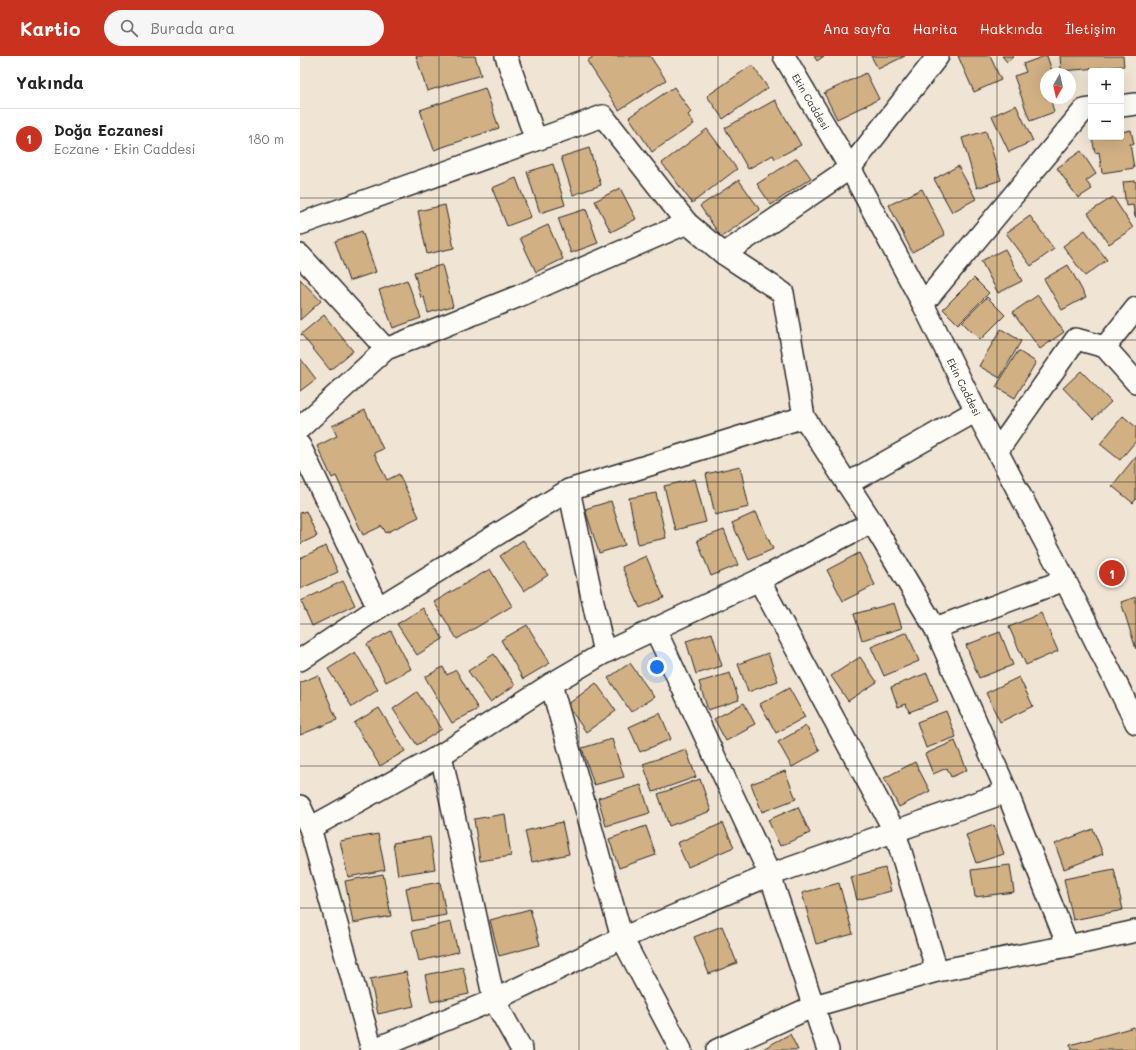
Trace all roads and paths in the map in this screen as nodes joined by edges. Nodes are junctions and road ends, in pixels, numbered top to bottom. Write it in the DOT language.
graph roads {
  1 [pos="506,56"];
  2 [pos="784,56"];
  3 [pos="938,56"];
  4 [pos="1136,104"];
  5 [pos="1124,106"];
  6 [pos="1088,109"];
  7 [pos="536,140"];
  8 [pos="850,168"];
  9 [pos="687,223"];
  10 [pos="300,224"];
  11 [pos="724,254"];
  12 [pos="300,255"];
  13 [pos="923,304"];
  14 [pos="1136,308"];
  15 [pos="1105,347"];
  16 [pos="386,348"];
  17 [pos="1136,382"];
  18 [pos="976,411"];
  19 [pos="804,417"];
  20 [pos="300,428"];
  21 [pos="300,446"];
  22 [pos="998,450"];
  23 [pos="847,484"];
  24 [pos="570,490"];
  25 [pos="872,522"];
  26 [pos="759,580"];
  27 [pos="1065,580"];
  28 [pos="378,608"];
  29 [pos="935,628"];
  30 [pos="655,629"];
  31 [pos="604,653"];
  32 [pos="300,660"];
  33 [pos="551,684"];
  34 [pos="1136,722"];
  35 [pos="441,755"];
  36 [pos="1007,792"];
  37 [pos="300,806"];
  38 [pos="310,828"];
  39 [pos="895,832"];
  40 [pos="770,875"];
  41 [pos="1136,931"];
  42 [pos="622,938"];
  43 [pos="1068,946"];
  44 [pos="937,971"];
  45 [pos="494,1000"];
  46 [pos="814,1006"];
  47 [pos="372,1050"];
  48 [pos="522,1050"];
  49 [pos="681,1050"];
  50 [pos="717,1050"];
  51 [pos="828,1050"];
  1 -- 7 [label="street"];
  2 -- 8 [label="street, Ekin Caddesi"];
  3 -- 8 [label="street"];
  4 -- 5 [label="street"];
  6 -- 13 [label="street"];
  7 -- 9 [label="street"];
  7 -- 10 [label="street"];
  8 -- 11 [label="street"];
  8 -- 13 [label="street, Ekin Caddesi"];
  9 -- 11 [label="street"];
  9 -- 16 [label="street"];
  11 -- 19 [label="street"];
  12 -- 16 [label="street"];
  13 -- 18 [label="street, Ekin Caddesi"];
  14 -- 15 [label="street"];
  15 -- 17 [label="street"];
  15 -- 22 [label="street"];
  16 -- 20 [label="street"];
  18 -- 22 [label="street, Ekin Caddesi"];
  18 -- 23 [label="street"];
  19 -- 23 [label="street"];
  19 -- 24 [label="street"];
  21 -- 28 [label="street"];
  22 -- 27 [label="street, Ekin Caddesi"];
  23 -- 25 [label="street"];
  24 -- 28 [label="street"];
  24 -- 31 [label="street"];
  25 -- 26 [label="street"];
  25 -- 29 [label="street"];
  26 -- 30 [label="street"];
  26 -- 39 [label="street"];
  27 -- 29 [label="street"];
  27 -- 34 [label="street, Ekin Caddesi"];
  28 -- 32 [label="street"];
  29 -- 36 [label="street"];
  30 -- 31 [label="street"];
  30 -- 40 [label="street"];
  31 -- 33 [label="street"];
  33 -- 35 [label="street"];
  33 -- 42 [label="street"];
  35 -- 38 [label="street"];
  35 -- 45 [label="street"];
  36 -- 39 [label="street"];
  36 -- 43 [label="street"];
  37 -- 38 [label="street"];
  38 -- 47 [label="street"];
  39 -- 40 [label="street"];
  39 -- 44 [label="street"];
  40 -- 42 [label="street"];
  40 -- 46 [label="street"];
  41 -- 43 [label="street"];
  42 -- 45 [label="street"];
  42 -- 49 [label="street"];
  43 -- 44 [label="street"];
  44 -- 46 [label="street"];
  45 -- 47 [label="street"];
  45 -- 48 [label="street"];
  46 -- 50 [label="street"];
  46 -- 51 [label="street"];
}
